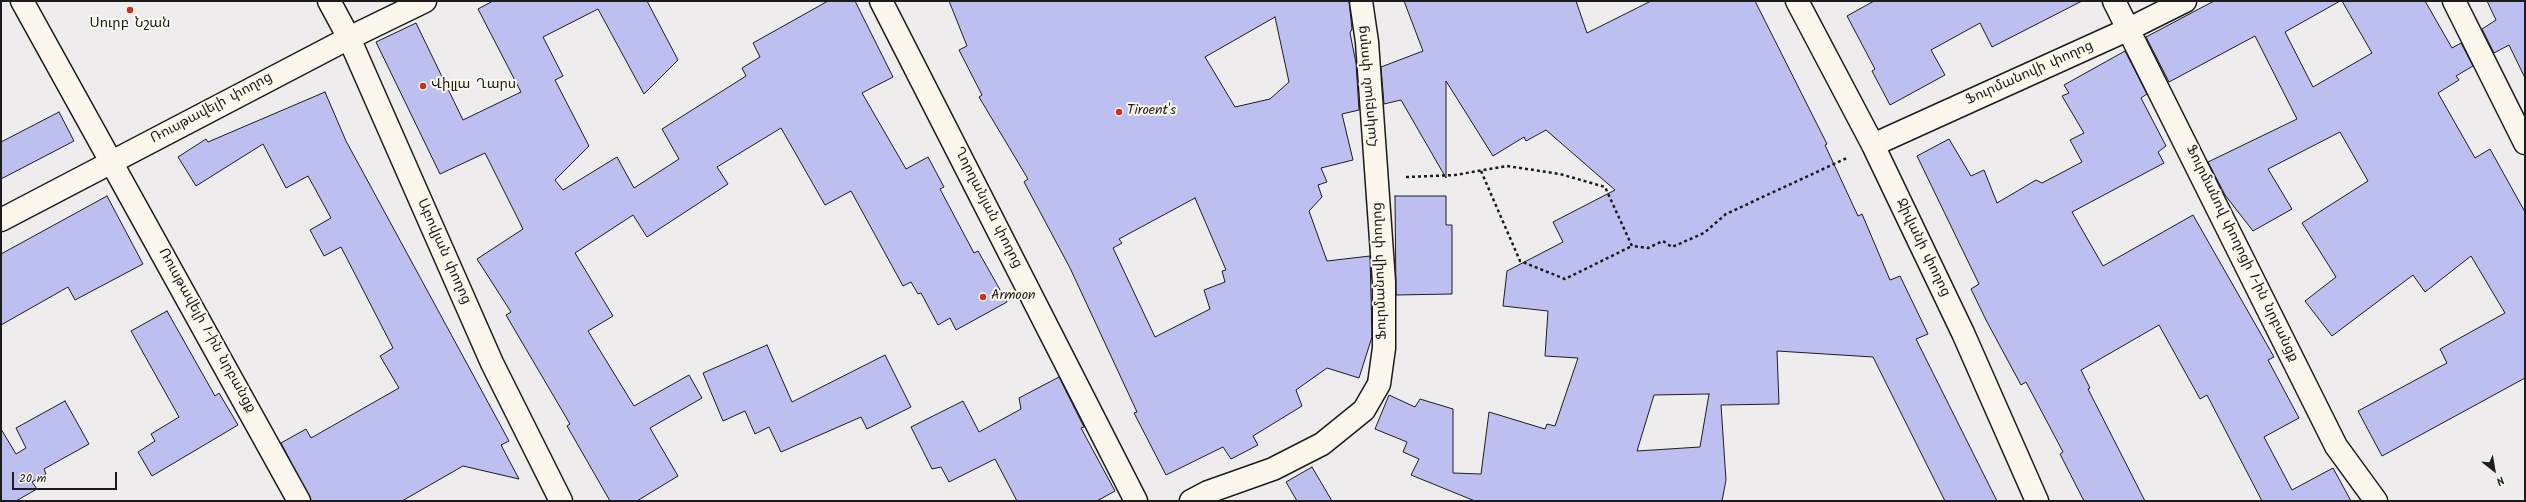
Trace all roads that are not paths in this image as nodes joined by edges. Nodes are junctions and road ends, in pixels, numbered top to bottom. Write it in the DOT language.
graph roads {
  1 [pos="22,1"];
  2 [pos="329,1"];
  3 [pos="425,1"];
  4 [pos="880,1"];
  5 [pos="1361,1"];
  6 [pos="1797,1"];
  7 [pos="2114,1"];
  8 [pos="2185,1"];
  9 [pos="2454,1"];
  10 [pos="2129,29"];
  11 [pos="349,38"];
  12 [pos="2525,143"];
  13 [pos="1873,145"];
  14 [pos="113,162"];
  15 [pos="1376,171"];
  16 [pos="1,220"];
  17 [pos="299,501"];
  18 [pos="561,501"];
  19 [pos="1136,501"];
  20 [pos="1190,501"];
  21 [pos="2037,501"];
  22 [pos="2376,501"];
  1 -- 14 [label="street, Ռուսթավելի 1-ին նրբանցք"];
  2 -- 11 [label="street, Աբովյան փողոց"];
  3 -- 11 [label="street, Ռուսթավելի փողոց"];
  4 -- 19 [label="street, Ղորղանյան փողոց"];
  5 -- 15 [label="street, Հակոբյան փողոց"];
  6 -- 13 [label="street, Ջիվանի փողոց"];
  7 -- 10 [label="street, Ֆուրմանով փողոցի 1-ին նրբանցք"];
  8 -- 10 [label="street, Ֆուրմանովի փողոց"];
  9 -- 12 [label="street"];
  10 -- 13 [label="street, Ֆուրմանովի փողոց"];
  10 -- 22 [label="street, Ֆուրմանով փողոցի 1-ին նրբանցք"];
  11 -- 14 [label="street, Ռուսթավելի փողոց"];
  11 -- 18 [label="street, Աբովյան փողոց"];
  13 -- 21 [label="street, Ջիվանի փողոց"];
  14 -- 16 [label="street, Ռուսթավելի փողոց"];
  14 -- 17 [label="street, Ռուսթավելի 1-ին նրբանցք"];
  15 -- 20 [label="street, Ֆուրմանովի փողոց"];
}
